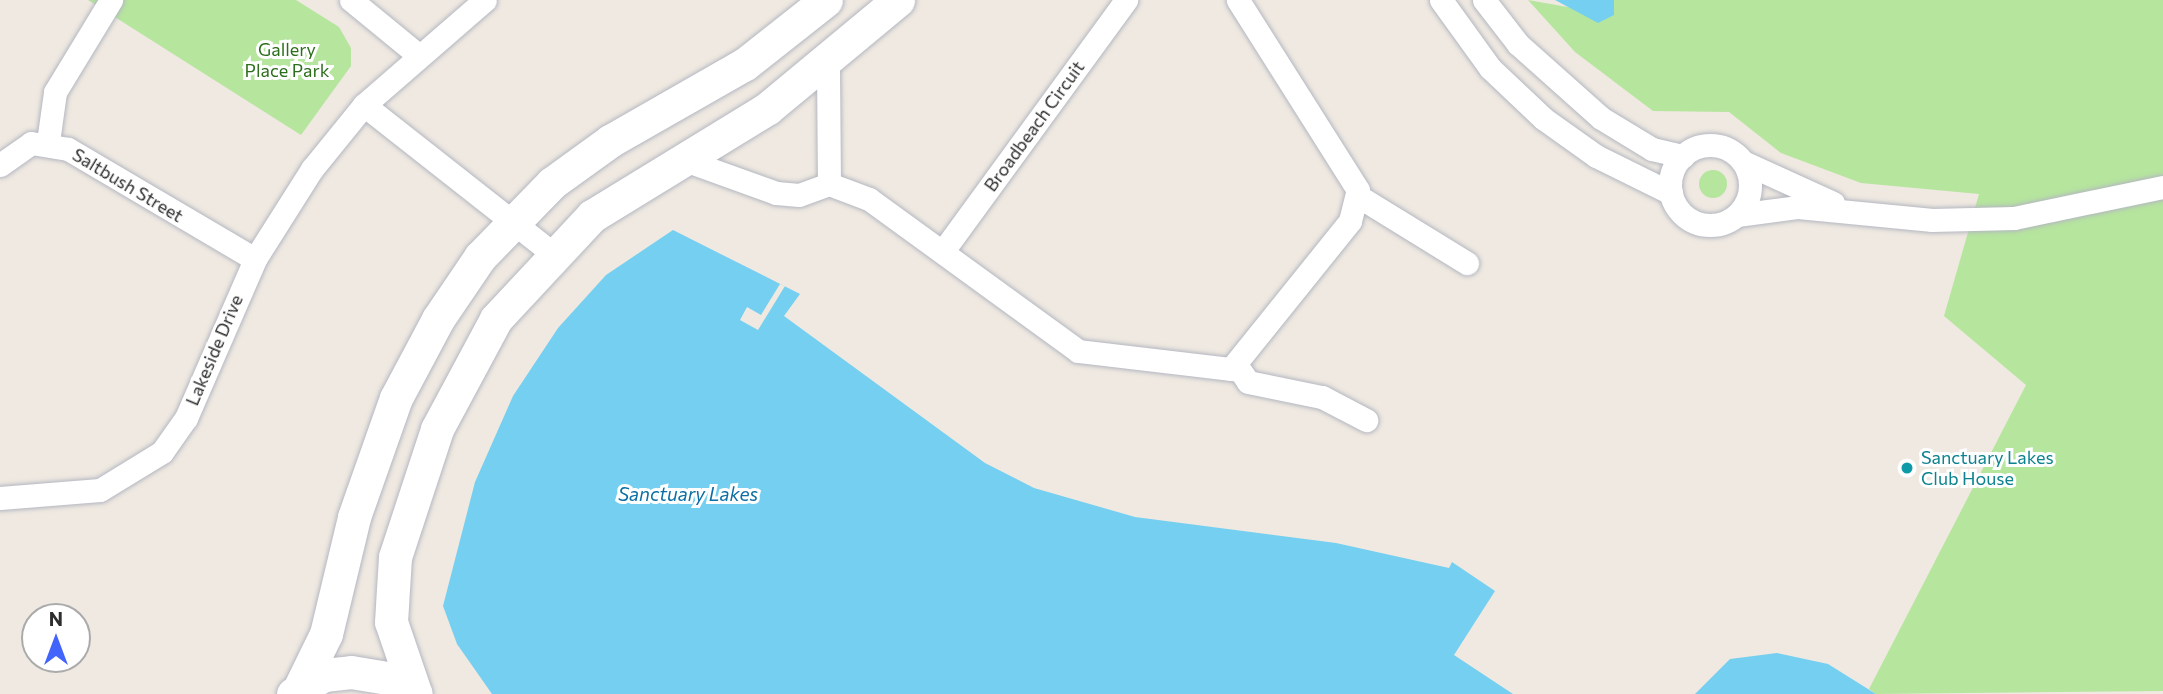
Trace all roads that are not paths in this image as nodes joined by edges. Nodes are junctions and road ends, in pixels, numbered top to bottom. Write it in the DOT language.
graph roads {
  1 [pos="111,0"];
  2 [pos="351,0"];
  3 [pos="485,0"];
  4 [pos="826,0"];
  5 [pos="898,0"];
  6 [pos="1126,0"];
  7 [pos="1238,0"];
  8 [pos="1441,0"];
  9 [pos="1484,0"];
  10 [pos="792,29"];
  11 [pos="417,54"];
  12 [pos="828,63"];
  13 [pos="364,105"];
  14 [pos="610,141"];
  15 [pos="48,142"];
  16 [pos="1683,156"];
  17 [pos="679,158"];
  18 [pos="1743,162"];
  19 [pos="0,165"];
  20 [pos="636,184"];
  21 [pos="829,184"];
  22 [pos="2163,187"];
  23 [pos="1671,193"];
  24 [pos="1358,197"];
  25 [pos="1842,208"];
  26 [pos="1737,215"];
  27 [pos="511,223"];
  28 [pos="943,251"];
  29 [pos="552,253"];
  30 [pos="255,259"];
  31 [pos="1467,263"];
  32 [pos="1237,366"];
  33 [pos="1366,420"];
  34 [pos="0,498"];
  35 [pos="297,690"];
  36 [pos="416,693"];
  1 -- 15 [label="street"];
  2 -- 11 [label="street"];
  3 -- 11 [label="street, Lakeside Drive"];
  4 -- 10 [label="street"];
  5 -- 12 [label="street"];
  6 -- 28 [label="street, Broadbeach Circuit"];
  7 -- 24 [label="street"];
  8 -- 23 [label="street"];
  9 -- 16 [label="street"];
  10 -- 12 [label="street"];
  10 -- 14 [label="street"];
  11 -- 13 [label="street, Lakeside Drive"];
  12 -- 17 [label="street"];
  12 -- 21 [label="street"];
  13 -- 27 [label="street"];
  13 -- 30 [label="street, Lakeside Drive"];
  14 -- 20 [label="street"];
  14 -- 27 [label="street"];
  15 -- 19 [label="street"];
  15 -- 30 [label="street, Saltbush Street"];
  16 -- 18 [label="street"];
  16 -- 23 [label="street"];
  17 -- 20 [label="street"];
  17 -- 21 [label="street"];
  18 -- 25 [label="street"];
  18 -- 26 [label="street"];
  20 -- 29 [label="street"];
  21 -- 28 [label="street"];
  22 -- 25 [label="street"];
  23 -- 26 [label="street"];
  24 -- 31 [label="street"];
  24 -- 32 [label="street"];
  25 -- 26 [label="street"];
  27 -- 29 [label="street"];
  27 -- 35 [label="street"];
  28 -- 32 [label="street"];
  29 -- 36 [label="street"];
  30 -- 34 [label="street, Lakeside Drive"];
  32 -- 33 [label="street"];
  35 -- 36 [label="street"];
}
